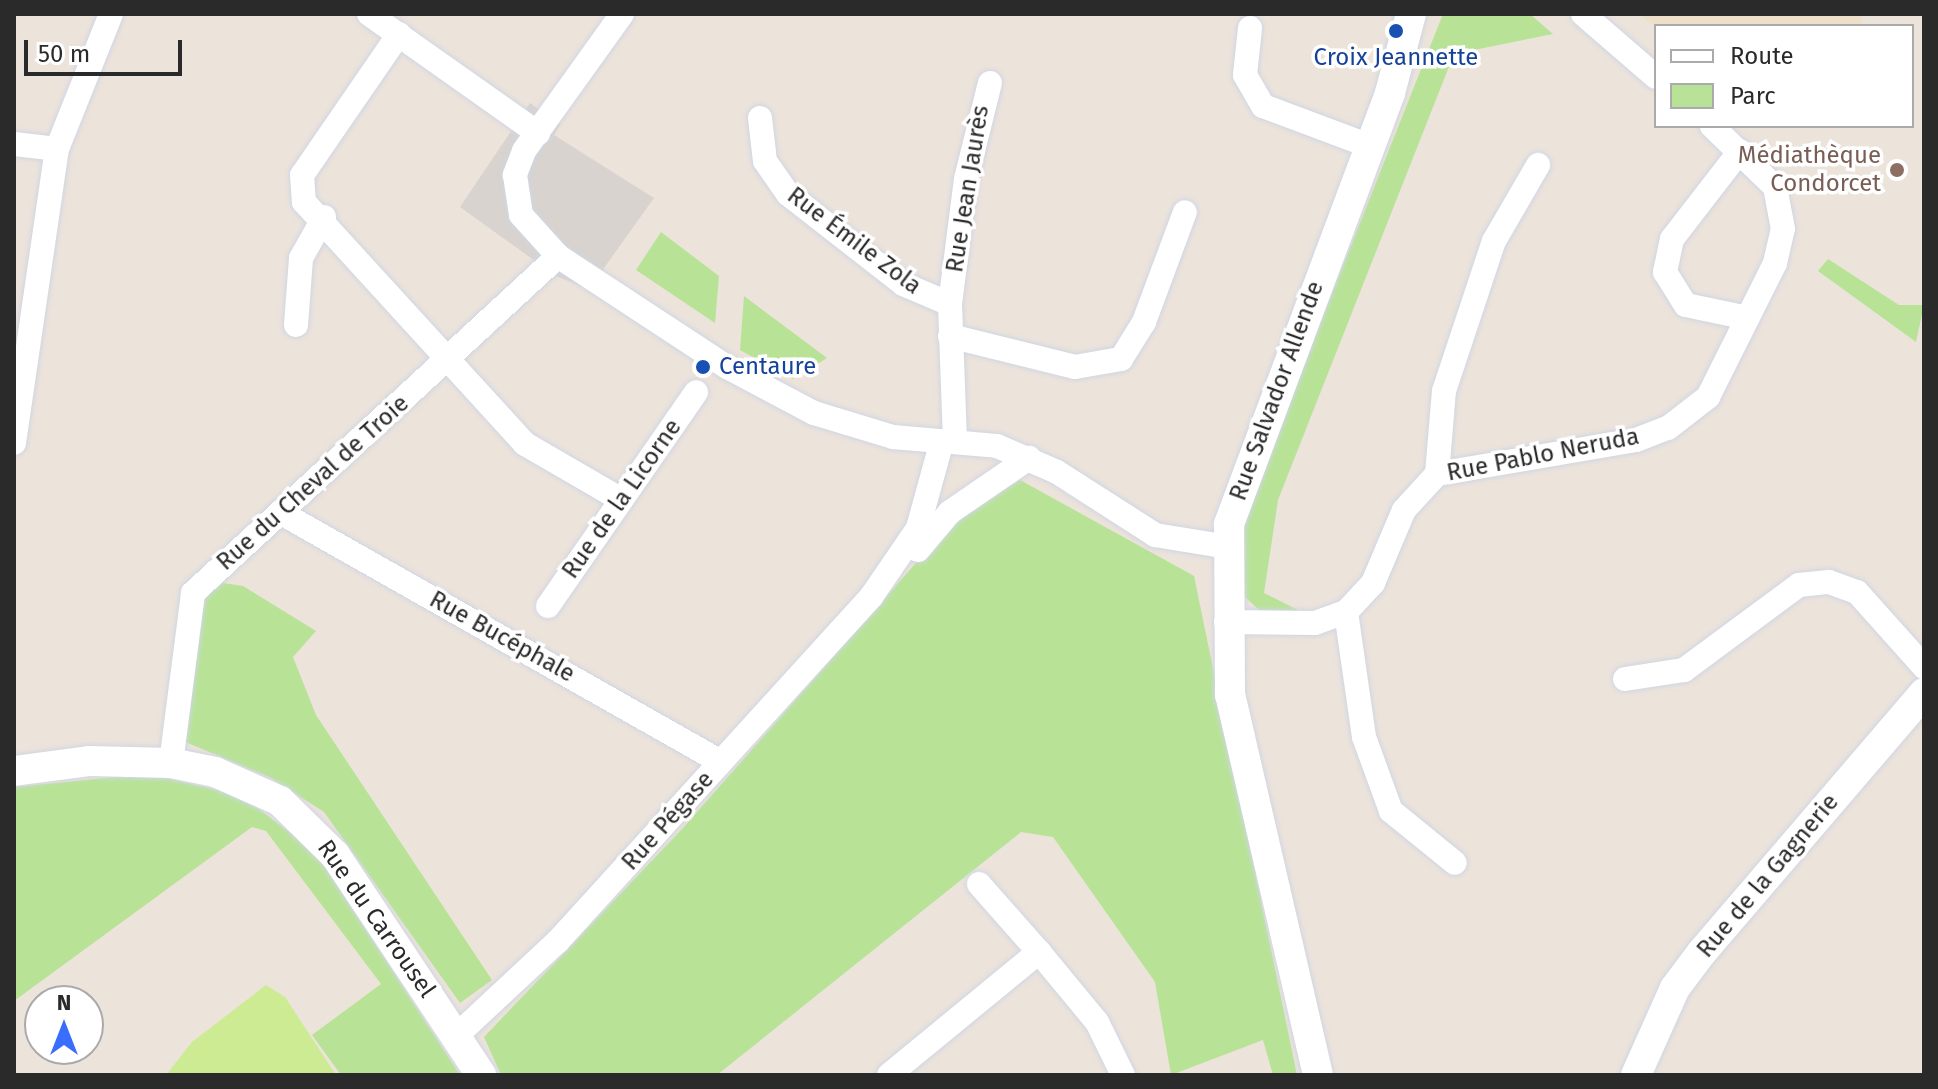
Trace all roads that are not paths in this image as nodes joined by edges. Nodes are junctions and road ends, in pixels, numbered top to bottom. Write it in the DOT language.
graph roads {
  1 [pos="111,14"];
  2 [pos="369,14"];
  3 [pos="622,14"];
  4 [pos="1411,14"];
  5 [pos="1428,14"];
  6 [pos="1583,14"];
  7 [pos="1250,28"];
  8 [pos="399,34"];
  9 [pos="1654,75"];
  10 [pos="990,83"];
  11 [pos="1390,93"];
  12 [pos="760,118"];
  13 [pos="1714,128"];
  14 [pos="538,133"];
  15 [pos="14,144"];
  16 [pos="1370,146"];
  17 [pos="57,149"];
  18 [pos="1740,151"];
  19 [pos="1538,165"];
  20 [pos="1185,212"];
  21 [pos="324,217"];
  22 [pos="558,256"];
  23 [pos="950,304"];
  24 [pos="1748,318"];
  25 [pos="296,325"];
  26 [pos="950,336"];
  27 [pos="450,359"];
  28 [pos="696,392"];
  29 [pos="948,441"];
  30 [pos="14,443"];
  31 [pos="1029,458"];
  32 [pos="1437,474"];
  33 [pos="620,499"];
  34 [pos="283,514"];
  35 [pos="1228,547"];
  36 [pos="871,597"];
  37 [pos="548,606"];
  38 [pos="1346,612"];
  39 [pos="1226,622"];
  40 [pos="1924,667"];
  41 [pos="1625,679"];
  42 [pos="1924,693"];
  43 [pos="721,762"];
  44 [pos="171,763"];
  45 [pos="14,771"];
  46 [pos="1455,863"];
  47 [pos="979,884"];
  48 [pos="1039,952"];
  49 [pos="456,1036"];
  50 [pos="481,1075"];
  51 [pos="889,1075"];
  52 [pos="1123,1075"];
  53 [pos="1318,1075"];
  54 [pos="1636,1075"];
  1 -- 17 [label="street"];
  2 -- 8 [label="street"];
  3 -- 14 [label="street"];
  4 -- 11 [label="street, Rue Salvador Allende"];
  5 -- 11 [label="street, Rue Salvador Allende"];
  6 -- 9 [label="street"];
  7 -- 16 [label="street"];
  8 -- 14 [label="street"];
  8 -- 21 [label="street"];
  10 -- 23 [label="street, Rue Jean Jaurès"];
  11 -- 16 [label="street, Rue Salvador Allende"];
  12 -- 23 [label="street, Rue Émile Zola"];
  13 -- 18 [label="street, Rue Pablo Neruda"];
  14 -- 22 [label="street"];
  15 -- 17 [label="street"];
  16 -- 35 [label="street, Rue Salvador Allende"];
  17 -- 30 [label="street"];
  18 -- 24 [label="street, Rue Pablo Neruda"];
  18 -- 24 [label="street"];
  19 -- 32 [label="street"];
  20 -- 26 [label="street"];
  21 -- 25 [label="street"];
  21 -- 27 [label="street"];
  22 -- 27 [label="street, Rue du Cheval de Troie"];
  22 -- 29 [label="street"];
  23 -- 26 [label="street, Rue Jean Jaurès"];
  24 -- 32 [label="street, Rue Pablo Neruda"];
  26 -- 29 [label="street, Rue Jean Jaurès"];
  27 -- 33 [label="street"];
  27 -- 34 [label="street, Rue du Cheval de Troie"];
  28 -- 33 [label="street, Rue de la Licorne"];
  29 -- 31 [label="street"];
  29 -- 36 [label="street, Rue Pégase"];
  31 -- 35 [label="street"];
  31 -- 36 [label="street, Rue Pégase"];
  32 -- 38 [label="street, Rue Pablo Neruda"];
  33 -- 37 [label="street, Rue de la Licorne"];
  34 -- 43 [label="street, Rue Bucéphale"];
  34 -- 44 [label="street, Rue du Cheval de Troie"];
  35 -- 39 [label="street, Rue Salvador Allende"];
  36 -- 43 [label="street, Rue Pégase"];
  38 -- 39 [label="street"];
  38 -- 46 [label="street"];
  39 -- 53 [label="street, Rue Salvador Allende"];
  40 -- 41 [label="street"];
  42 -- 54 [label="street, Rue de la Gagnerie"];
  43 -- 49 [label="street, Rue Pégase"];
  44 -- 45 [label="street, Rue du Carrousel"];
  44 -- 49 [label="street, Rue du Carrousel"];
  47 -- 48 [label="street"];
  48 -- 51 [label="street"];
  48 -- 52 [label="street"];
  49 -- 50 [label="street, Rue du Carrousel"];
}
